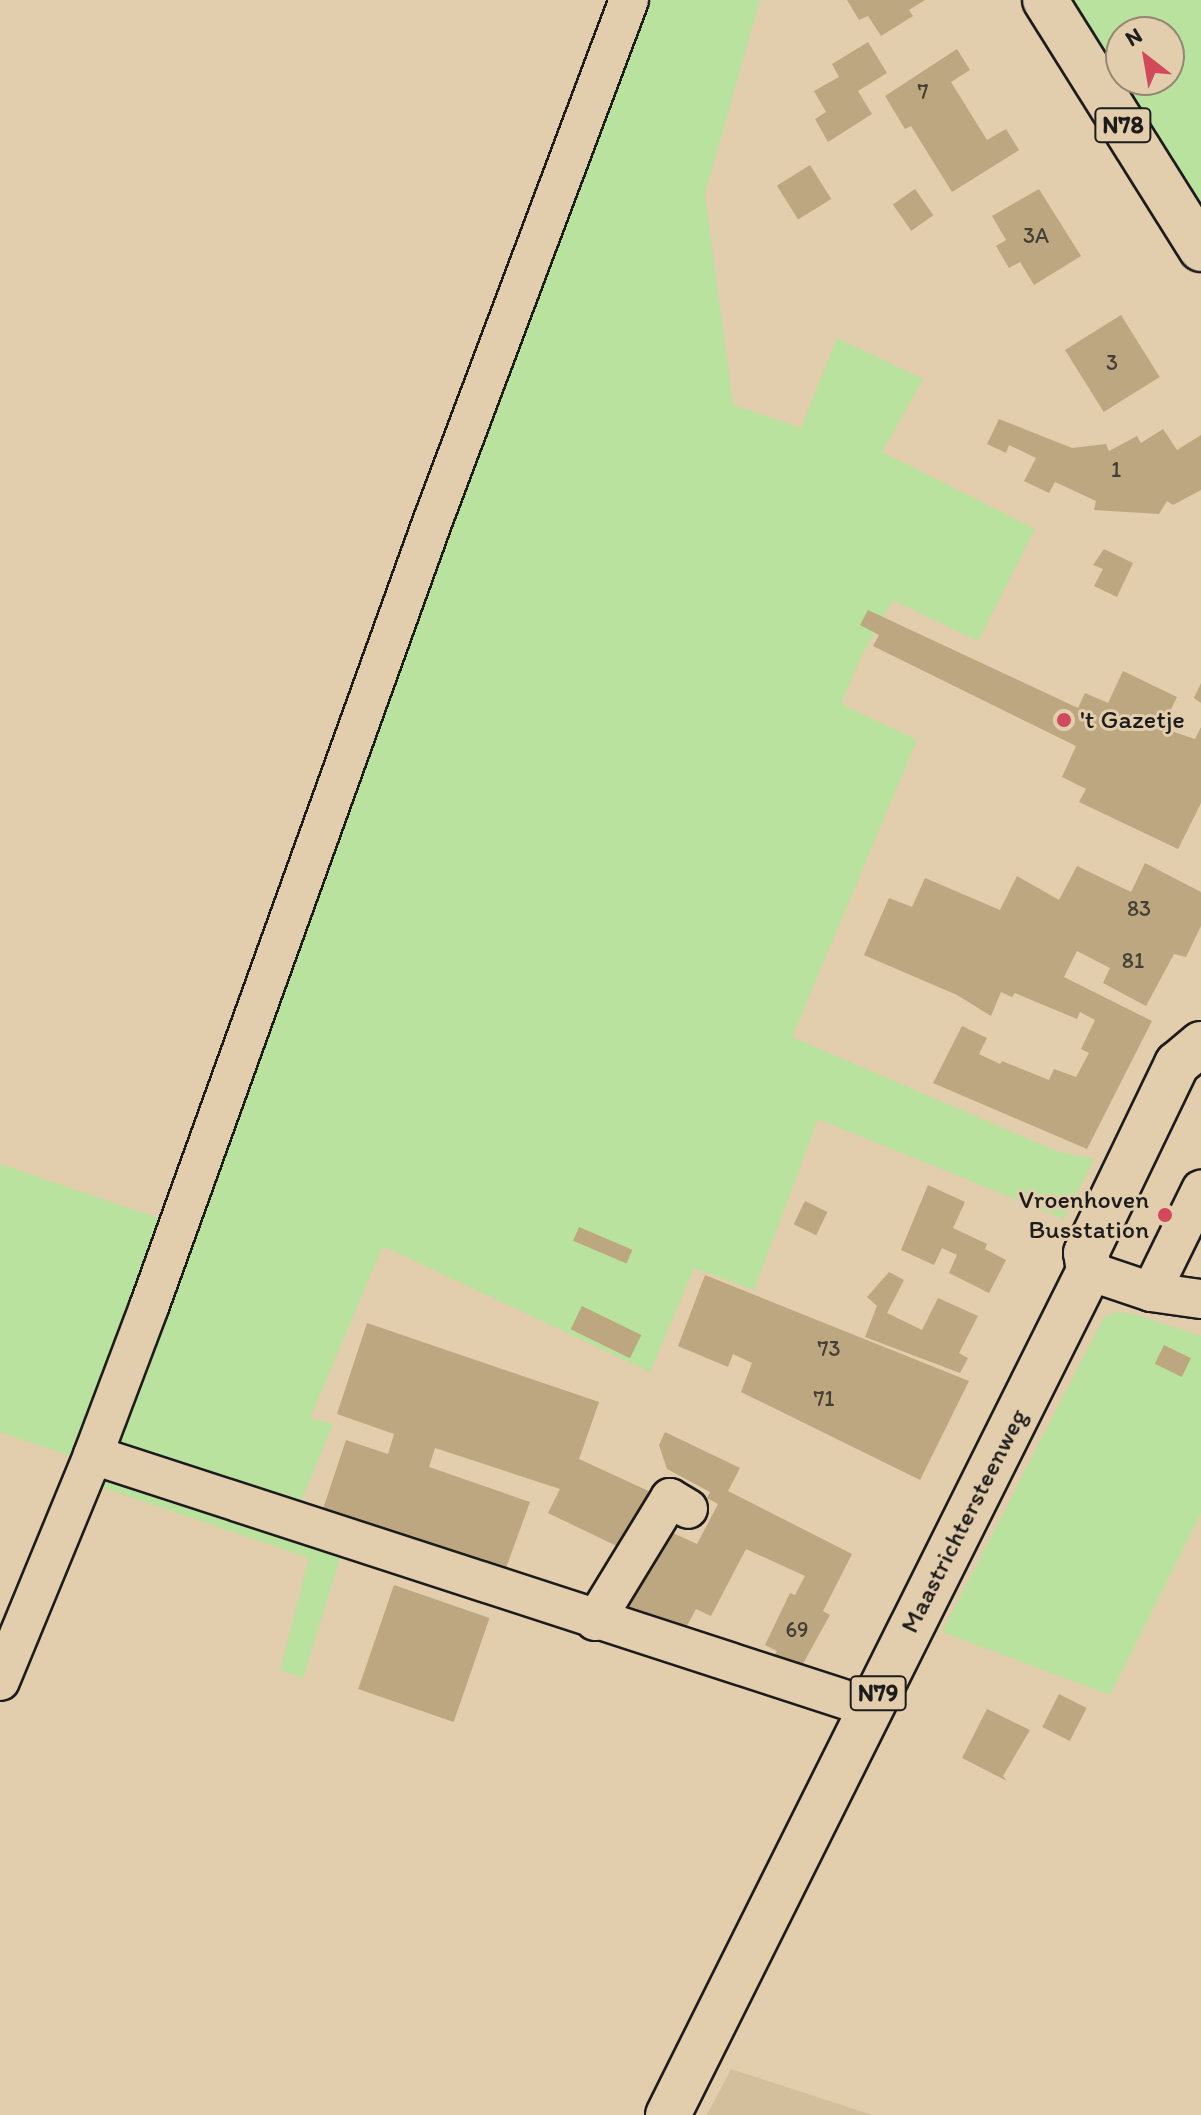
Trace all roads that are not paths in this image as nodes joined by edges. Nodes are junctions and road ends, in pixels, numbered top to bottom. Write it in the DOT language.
graph roads {
  1 [pos="629,0"];
  2 [pos="1045,0"];
  3 [pos="1201,249"];
  4 [pos="1201,1056"];
  5 [pos="1201,1190"];
  6 [pos="1089,1271"];
  7 [pos="1151,1292"];
  8 [pos="1201,1299"];
  9 [pos="93,1455"];
  10 [pos="688,1509"];
  11 [pos="595,1621"];
  12 [pos="0,1681"];
  13 [pos="871,1708"];
  14 [pos="668,2115"];
  1 -- 9 [label="street"];
  2 -- 3 [label="main road, N78"];
  4 -- 6 [label="main road, Maastrichtersteenweg / N79"];
  5 -- 7 [label="street"];
  6 -- 7 [label="street"];
  6 -- 13 [label="main road, Maastrichtersteenweg / N79"];
  7 -- 8 [label="street"];
  9 -- 11 [label="street"];
  9 -- 12 [label="street"];
  10 -- 11 [label="street"];
  11 -- 13 [label="street"];
  13 -- 14 [label="main road, Maastrichtersteenweg / N79"];
}
